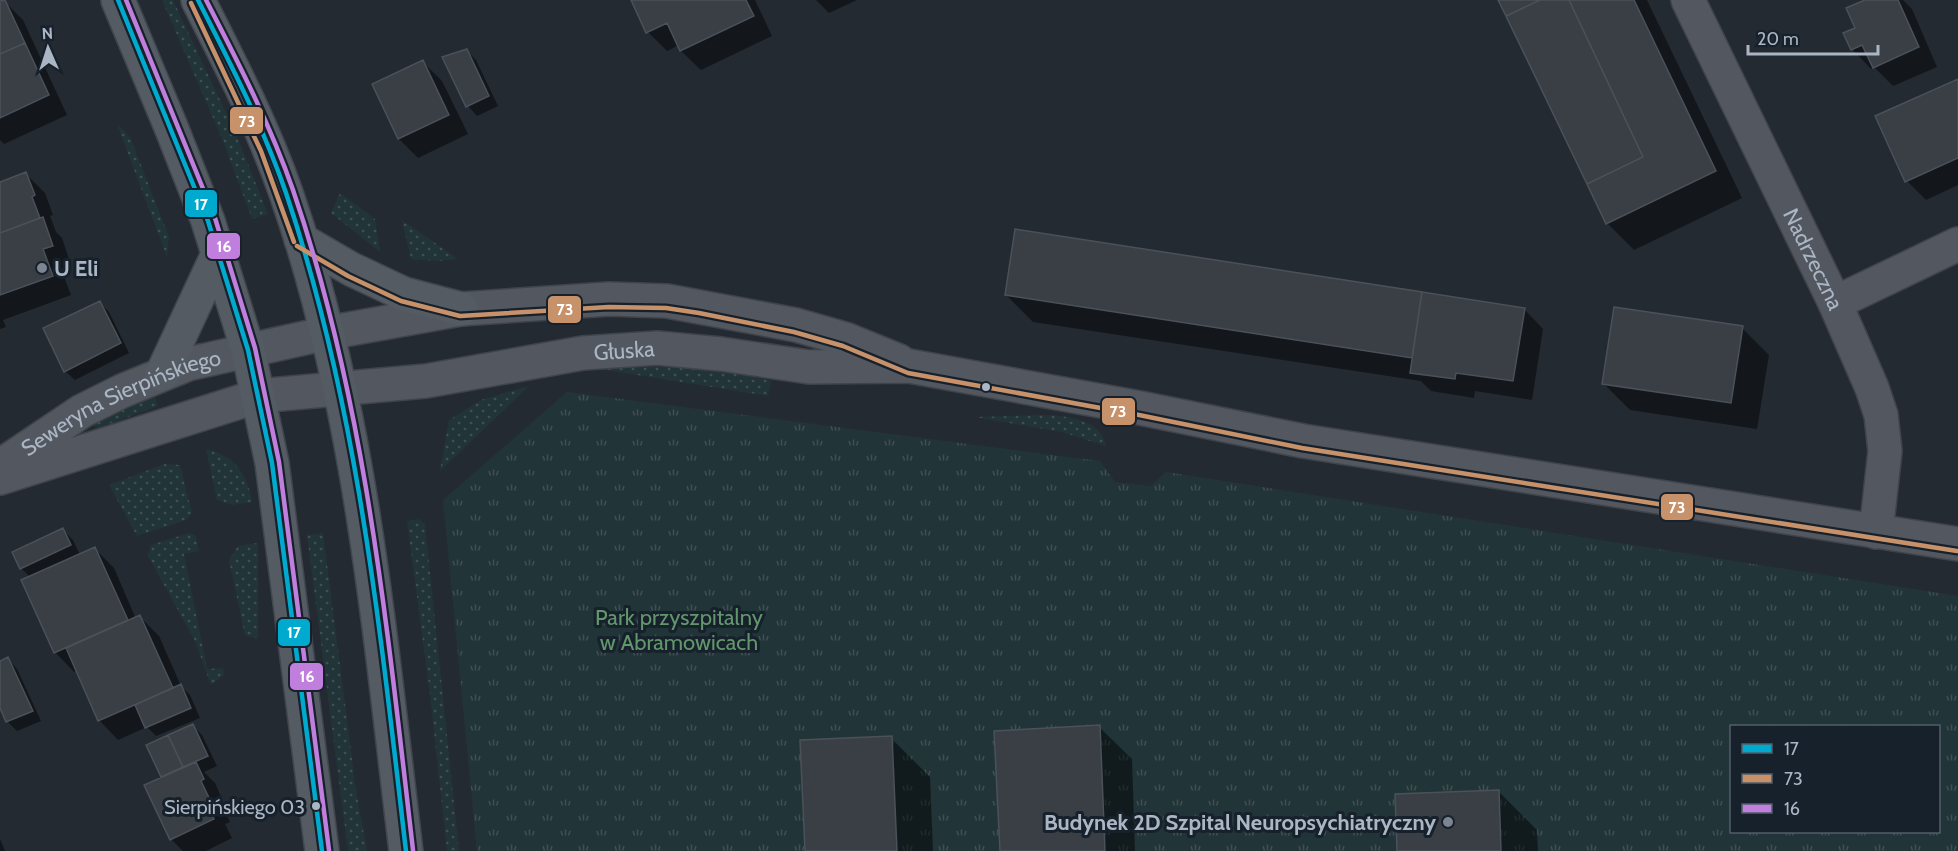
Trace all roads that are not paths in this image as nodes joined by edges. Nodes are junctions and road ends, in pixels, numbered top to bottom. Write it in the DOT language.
graph roads {
  1 [pos="118,0"];
  2 [pos="198,0"];
  3 [pos="1688,0"];
  4 [pos="301,240"];
  5 [pos="1958,244"];
  6 [pos="219,252"];
  7 [pos="1835,303"];
  8 [pos="461,309"];
  9 [pos="327,333"];
  10 [pos="248,350"];
  11 [pos="909,366"];
  12 [pos="162,374"];
  13 [pos="340,390"];
  14 [pos="258,396"];
  15 [pos="0,465"];
  16 [pos="0,478"];
  17 [pos="1876,532"];
  18 [pos="1958,544"];
  19 [pos="322,851"];
  20 [pos="406,851"];
  1 -- 6 [label="main road"];
  2 -- 4 [label="main road"];
  3 -- 7 [label="street, Nadrzeczna"];
  4 -- 8 [label="main road"];
  4 -- 9 [label="main road"];
  5 -- 7 [label="street"];
  6 -- 10 [label="main road"];
  6 -- 12 [label="main road"];
  7 -- 17 [label="street, Nadrzeczna"];
  8 -- 9 [label="street, Głuska"];
  8 -- 11 [label="street, Głuska"];
  9 -- 10 [label="street, Seweryna Sierpińskiego"];
  9 -- 13 [label="main road"];
  10 -- 12 [label="street, Seweryna Sierpińskiego"];
  10 -- 14 [label="main road"];
  11 -- 13 [label="street, Głuska"];
  11 -- 17 [label="street, Głuska"];
  12 -- 15 [label="street, Seweryna Sierpińskiego"];
  13 -- 14 [label="street, Głuska"];
  13 -- 20 [label="main road"];
  14 -- 16 [label="street, Seweryna Sierpińskiego"];
  14 -- 19 [label="main road"];
  17 -- 18 [label="street, Głuska"];
}
